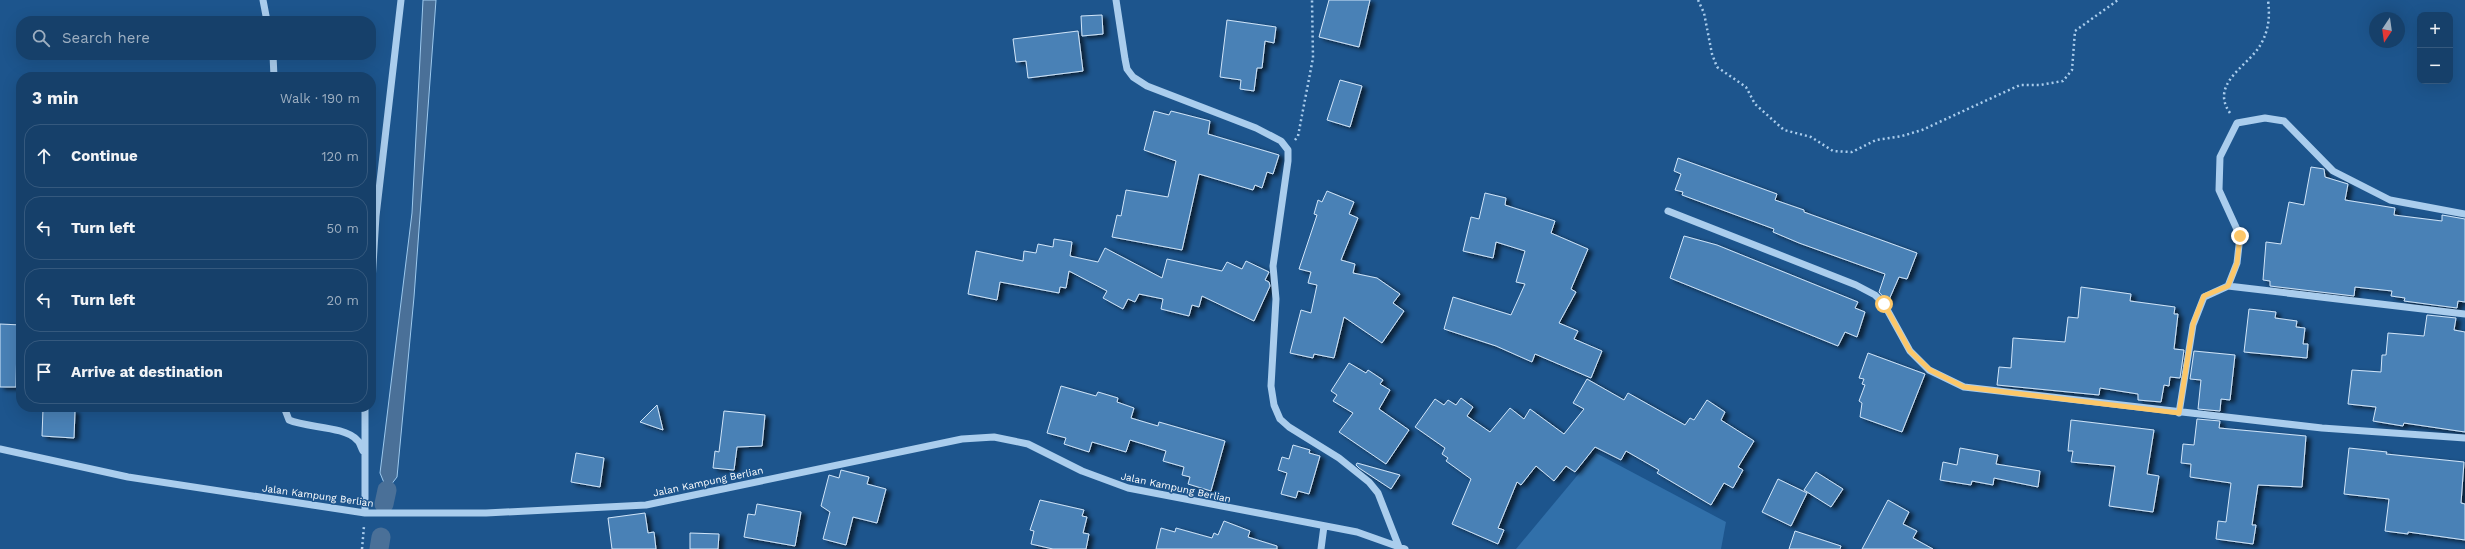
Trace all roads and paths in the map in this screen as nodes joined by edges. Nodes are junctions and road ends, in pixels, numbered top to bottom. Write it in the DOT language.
graph roads {
  1 [pos="263,0"];
  2 [pos="401,0"];
  3 [pos="1116,0"];
  4 [pos="1312,0"];
  5 [pos="1698,0"];
  6 [pos="2118,0"];
  7 [pos="2268,0"];
  8 [pos="266,16"];
  9 [pos="273,60"];
  10 [pos="274,72"];
  11 [pos="2237,123"];
  12 [pos="1288,150"];
  13 [pos="1668,210"];
  14 [pos="2465,214"];
  15 [pos="376,216"];
  16 [pos="2228,286"];
  17 [pos="2465,314"];
  18 [pos="286,412"];
  19 [pos="365,412"];
  20 [pos="2179,413"];
  21 [pos="2465,438"];
  22 [pos="0,449"];
  23 [pos="364,455"];
  24 [pos="365,513"];
  25 [pos="1324,526"];
  26 [pos="1402,548"];
  27 [pos="362,549"];
  28 [pos="1321,549"];
  1 -- 8 [label="street"];
  2 -- 15 [label="street"];
  3 -- 12 [label="street"];
  4 -- 12 [label="path"];
  5 -- 6 [label="path"];
  7 -- 11 [label="path"];
  9 -- 10 [label="street"];
  11 -- 14 [label="street"];
  11 -- 16 [label="street"];
  12 -- 26 [label="street"];
  13 -- 20 [label="street"];
  16 -- 17 [label="street"];
  16 -- 20 [label="street"];
  18 -- 23 [label="street"];
  19 -- 23 [label="street"];
  20 -- 21 [label="street"];
  22 -- 24 [label="street, Jalan Kampung Berlian"];
  23 -- 24 [label="street"];
  24 -- 25 [label="street, Jalan Kampung Berlian"];
  24 -- 27 [label="path"];
  25 -- 26 [label="street, Jalan Kampung Berlian"];
  25 -- 28 [label="street"];
}
